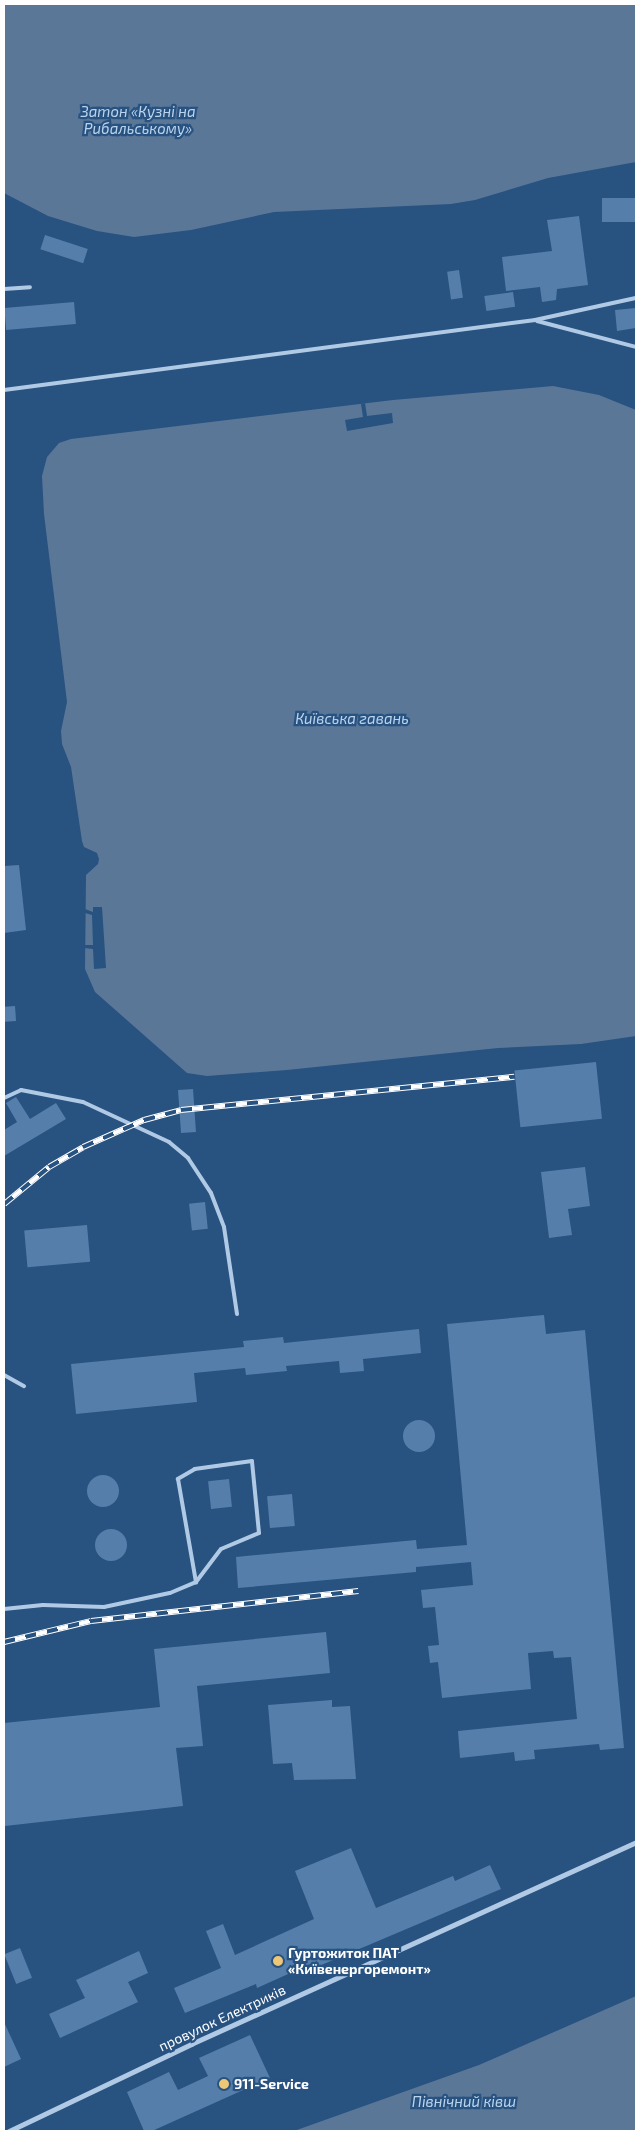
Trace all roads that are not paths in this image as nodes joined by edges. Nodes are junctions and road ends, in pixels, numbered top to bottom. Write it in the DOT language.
graph roads {
  1 [pos="30,287"];
  2 [pos="4,289"];
  3 [pos="636,298"];
  4 [pos="535,320"];
  5 [pos="636,347"];
  6 [pos="4,390"];
  7 [pos="4,1098"];
  8 [pos="237,1314"];
  9 [pos="4,1375"];
  10 [pos="24,1386"];
  11 [pos="196,1582"];
  12 [pos="4,1609"];
  13 [pos="636,1842"];
  14 [pos="9,2131"];
  1 -- 2 [label="lane"];
  3 -- 4 [label="lane"];
  4 -- 5 [label="lane"];
  4 -- 6 [label="lane"];
  7 -- 8 [label="lane"];
  9 -- 10 [label="lane"];
  11 -- 11 [label="lane"];
  11 -- 12 [label="lane"];
  13 -- 14 [label="street, провулок Електриків"];
}
